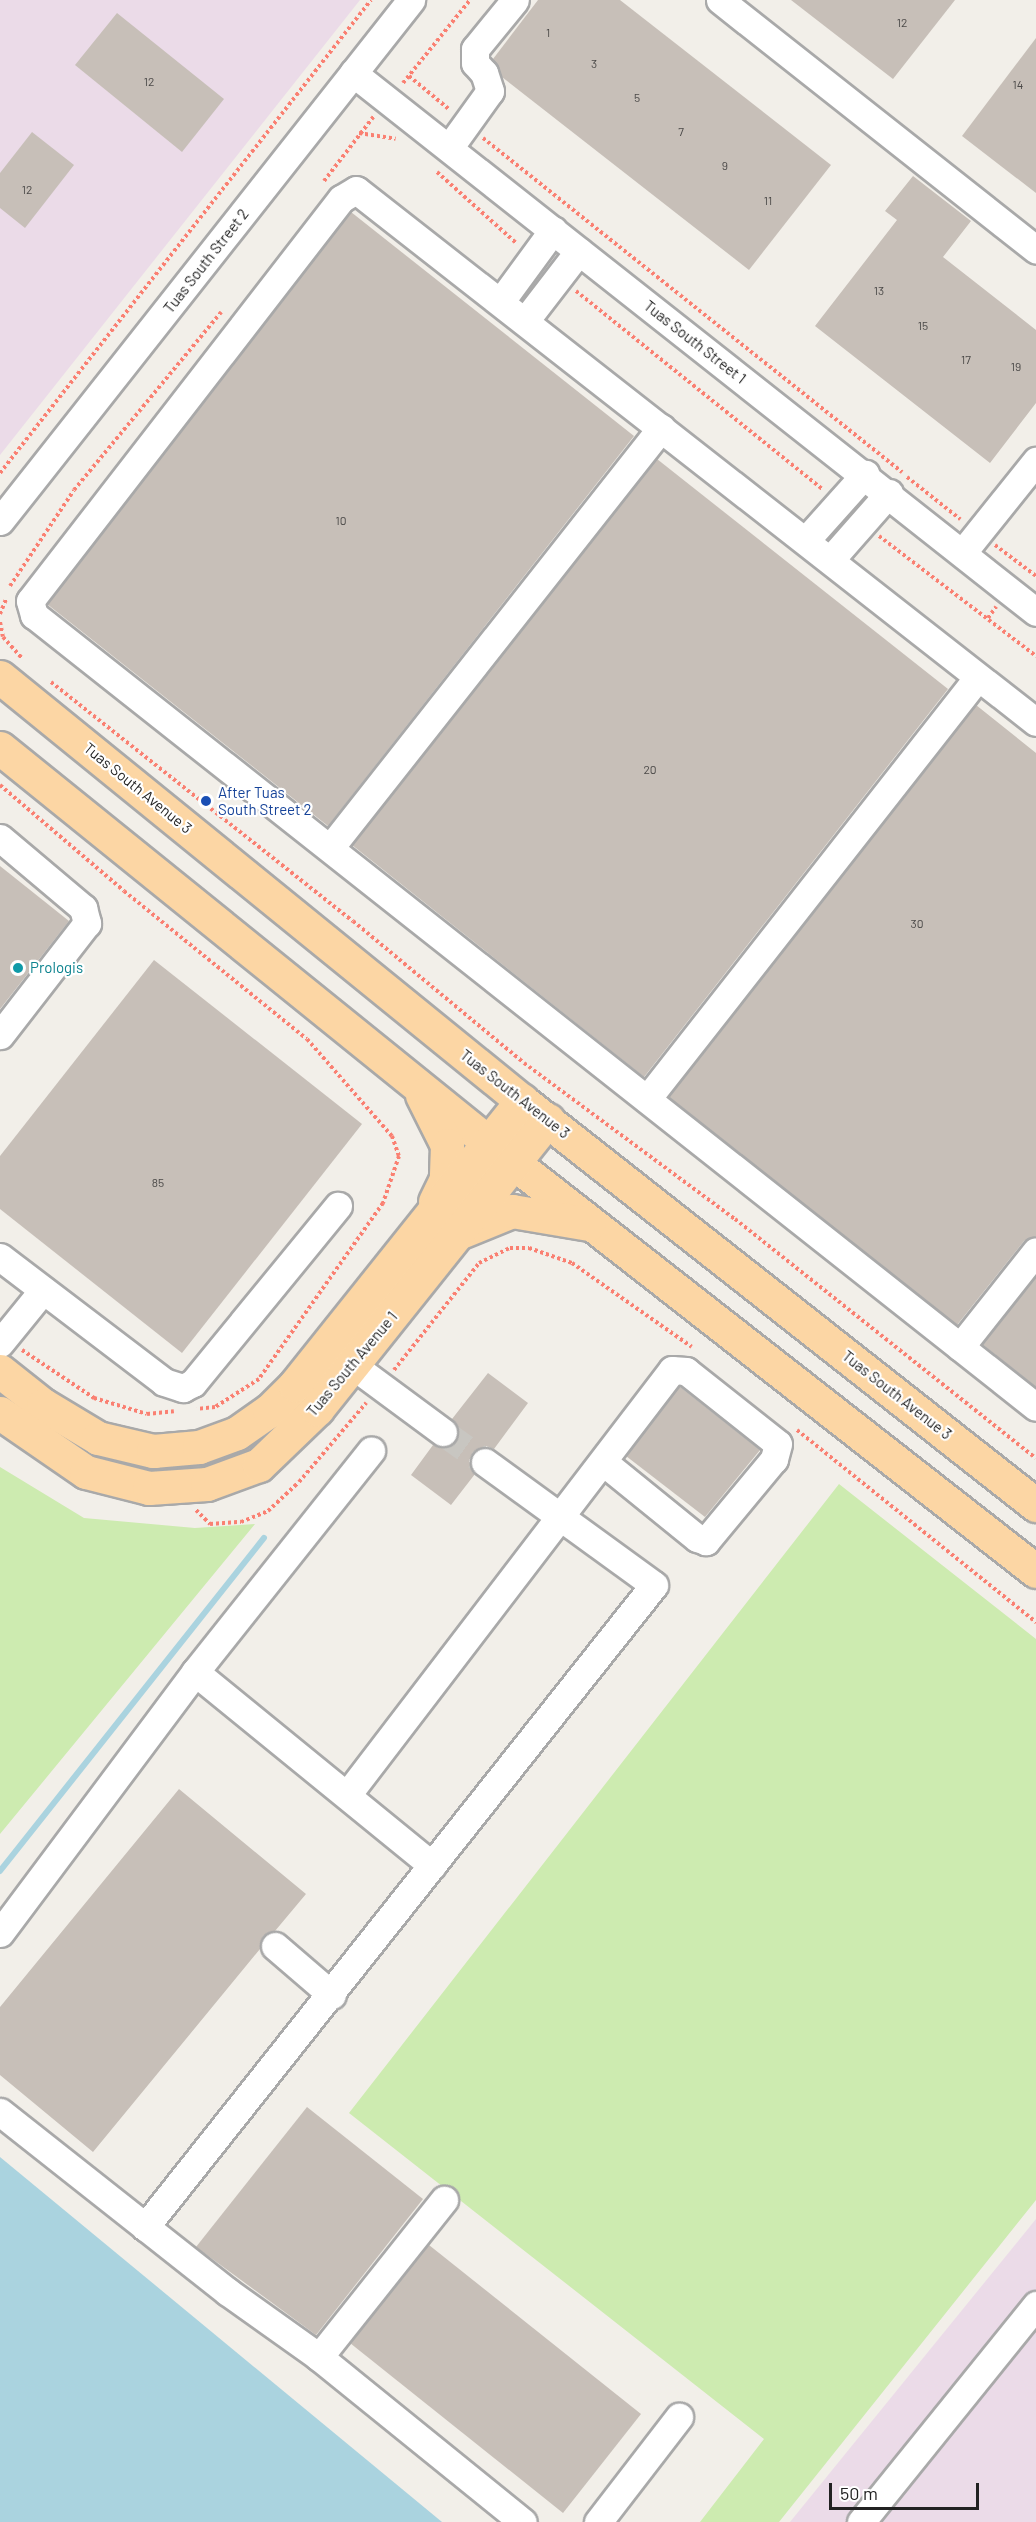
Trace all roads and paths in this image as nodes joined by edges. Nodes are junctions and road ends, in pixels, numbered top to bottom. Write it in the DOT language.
graph roads {
  1 [pos="371,0"];
  2 [pos="411,0"];
  3 [pos="470,0"];
  4 [pos="515,0"];
  5 [pos="720,0"];
  6 [pos="353,73"];
  7 [pos="409,76"];
  8 [pos="388,100"];
  9 [pos="466,124"];
  10 [pos="359,133"];
  11 [pos="398,141"];
  12 [pos="440,158"];
  13 [pos="317,190"];
  14 [pos="553,230"];
  15 [pos="579,250"];
  16 [pos="1036,250"];
  17 [pos="533,258"];
  18 [pos="558,278"];
  19 [pos="501,301"];
  20 [pos="223,310"];
  21 [pos="525,321"];
  22 [pos="661,428"];
  23 [pos="1036,461"];
  24 [pos="0,473"];
  25 [pos="865,474"];
  26 [pos="889,493"];
  27 [pos="839,503"];
  28 [pos="0,521"];
  29 [pos="862,524"];
  30 [pos="806,540"];
  31 [pos="971,543"];
  32 [pos="831,559"];
  33 [pos="1036,576"];
  34 [pos="1036,612"];
  35 [pos="0,614"];
  36 [pos="0,622"];
  37 [pos="1036,656"];
  38 [pos="30,665"];
  39 [pos="0,677"];
  40 [pos="978,677"];
  41 [pos="48,680"];
  42 [pos="1036,722"];
  43 [pos="0,748"];
  44 [pos="0,785"];
  45 [pos="0,838"];
  46 [pos="330,849"];
  47 [pos="0,1035"];
  48 [pos="408,1077"];
  49 [pos="647,1099"];
  50 [pos="535,1111"];
  51 [pos="503,1154"];
  52 [pos="399,1156"];
  53 [pos="338,1206"];
  54 [pos="599,1227"];
  55 [pos="422,1228"];
  56 [pos="459,1233"];
  57 [pos="1036,1251"];
  58 [pos="0,1257"];
  59 [pos="43,1290"];
  60 [pos="0,1343"];
  61 [pos="960,1347"];
  62 [pos="352,1365"];
  63 [pos="0,1371"];
  64 [pos="1036,1407"];
  65 [pos="0,1413"];
  66 [pos="443,1432"];
  67 [pos="371,1451"];
  68 [pos="1036,1458"];
  69 [pos="485,1462"];
  70 [pos="603,1462"];
  71 [pos="1036,1505"];
  72 [pos="562,1518"];
  73 [pos="1036,1571"];
  74 [pos="195,1672"];
  75 [pos="347,1796"];
  76 [pos="432,1865"];
  77 [pos="0,1932"];
  78 [pos="275,1946"];
  79 [pos="332,1995"];
  80 [pos="0,2112"];
  81 [pos="444,2200"];
  82 [pos="146,2227"];
  83 [pos="1036,2305"];
  84 [pos="320,2357"];
  85 [pos="680,2417"];
  86 [pos="523,2522"];
  87 [pos="598,2522"];
  88 [pos="861,2522"];
  1 -- 24 [label="path"];
  2 -- 6 [label="street, Tuas South Street 2"];
  3 -- 7 [label="path"];
  4 -- 9 [label="street"];
  5 -- 16 [label="street"];
  6 -- 8 [label="street, Tuas South Street 1"];
  6 -- 28 [label="street, Tuas South Street 2"];
  7 -- 8 [label="path"];
  7 -- 9 [label="path"];
  8 -- 10 [label="path"];
  8 -- 12 [label="street, Tuas South Street 1"];
  9 -- 12 [label="street"];
  9 -- 31 [label="path"];
  10 -- 11 [label="path"];
  10 -- 13 [label="path"];
  12 -- 14 [label="street, Tuas South Street 1"];
  12 -- 17 [label="path"];
  14 -- 15 [label="street, Tuas South Street 1"];
  14 -- 17 [label="street"];
  15 -- 18 [label="street"];
  15 -- 25 [label="street, Tuas South Street 1"];
  17 -- 19 [label="street"];
  18 -- 21 [label="street"];
  18 -- 27 [label="path"];
  19 -- 21 [label="street"];
  19 -- 46 [label="street"];
  20 -- 35 [label="path"];
  21 -- 22 [label="street"];
  22 -- 30 [label="street"];
  22 -- 46 [label="street"];
  23 -- 31 [label="street"];
  25 -- 26 [label="street, Tuas South Street 1"];
  25 -- 27 [label="street"];
  26 -- 29 [label="street"];
  26 -- 31 [label="street, Tuas South Street 1"];
  27 -- 30 [label="street"];
  29 -- 32 [label="street"];
  29 -- 37 [label="path"];
  30 -- 32 [label="street"];
  31 -- 33 [label="path"];
  31 -- 34 [label="street, Tuas South Street 1"];
  32 -- 40 [label="street"];
  36 -- 38 [label="path"];
  39 -- 50 [label="main road, Tuas South Avenue 3"];
  40 -- 42 [label="street"];
  40 -- 49 [label="street"];
  41 -- 68 [label="path"];
  43 -- 48 [label="main road"];
  44 -- 52 [label="path"];
  45 -- 47 [label="street"];
  46 -- 49 [label="street"];
  48 -- 51 [label="main road"];
  48 -- 55 [label="main road"];
  49 -- 61 [label="street"];
  50 -- 51 [label="main road, Tuas South Avenue 1"];
  50 -- 71 [label="main road, Tuas South Avenue 3"];
  51 -- 54 [label="main road"];
  51 -- 55 [label="main road, Tuas South Avenue 1"];
  51 -- 56 [label="main road, Tuas South Avenue 1"];
  53 -- 59 [label="street"];
  54 -- 56 [label="main road"];
  54 -- 73 [label="main road"];
  55 -- 63 [label="main road, Tuas South Avenue 1"];
  56 -- 62 [label="main road, Tuas South Avenue 1"];
  57 -- 61 [label="street"];
  58 -- 59 [label="street"];
  59 -- 60 [label="street"];
  61 -- 64 [label="street"];
  62 -- 65 [label="main road, Tuas South Avenue 1"];
  62 -- 66 [label="street"];
  67 -- 74 [label="street"];
  69 -- 72 [label="street"];
  70 -- 70 [label="street"];
  70 -- 72 [label="street"];
  72 -- 75 [label="street"];
  72 -- 76 [label="street"];
  74 -- 75 [label="street"];
  74 -- 77 [label="street"];
  75 -- 76 [label="street"];
  76 -- 79 [label="street"];
  78 -- 79 [label="street"];
  79 -- 82 [label="street"];
  80 -- 82 [label="street"];
  81 -- 84 [label="street"];
  82 -- 84 [label="street"];
  83 -- 88 [label="street"];
  84 -- 86 [label="street"];
  85 -- 87 [label="street"];
}
